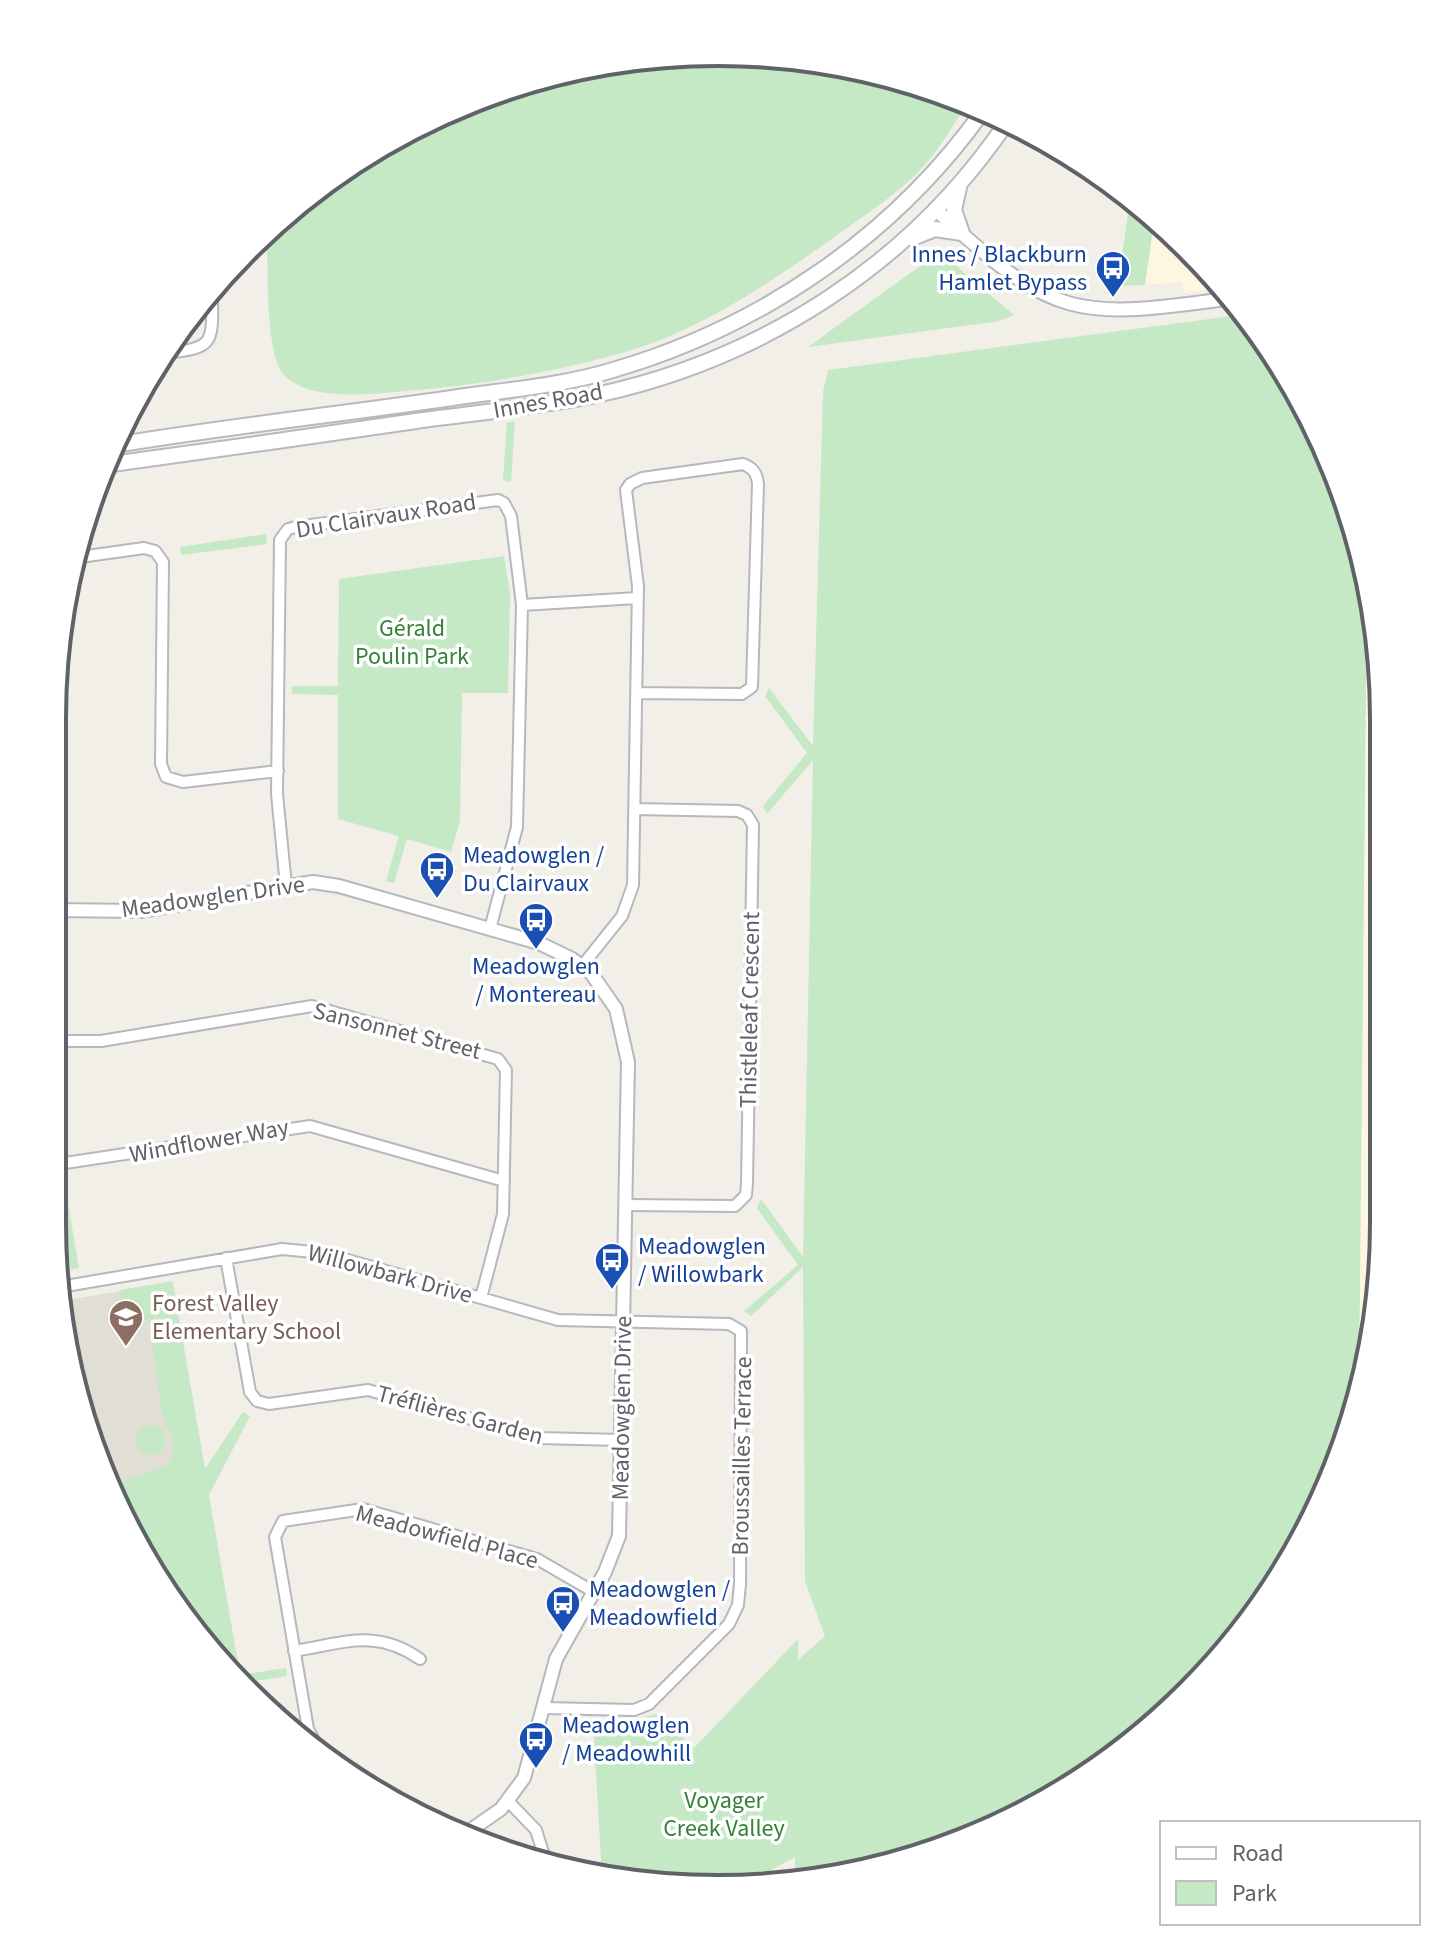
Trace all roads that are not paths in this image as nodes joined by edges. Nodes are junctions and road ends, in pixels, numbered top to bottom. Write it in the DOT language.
graph roads {
  1 [pos="977,120"];
  2 [pos="1000,130"];
  3 [pos="961,180"];
  4 [pos="916,192"];
  5 [pos="935,209"];
  6 [pos="962,233"];
  7 [pos="904,241"];
  8 [pos="1218,300"];
  9 [pos="212,307"];
  10 [pos="179,352"];
  11 [pos="127,443"];
  12 [pos="118,463"];
  13 [pos="86,556"];
  14 [pos="637,598"];
  15 [pos="522,605"];
  16 [pos="637,693"];
  17 [pos="278,771"];
  18 [pos="635,809"];
  19 [pos="286,886"];
  20 [pos="66,910"];
  21 [pos="490,929"];
  22 [pos="582,966"];
  23 [pos="66,1041"];
  24 [pos="66,1163"];
  25 [pos="504,1181"];
  26 [pos="625,1205"];
  27 [pos="226,1258"];
  28 [pos="69,1285"];
  29 [pos="481,1298"];
  30 [pos="623,1322"];
  31 [pos="621,1440"];
  32 [pos="594,1592"];
  33 [pos="294,1651"];
  34 [pos="420,1659"];
  35 [pos="544,1708"];
  36 [pos="308,1730"];
  37 [pos="508,1801"];
  38 [pos="474,1827"];
  39 [pos="543,1851"];
  1 -- 4 [label="main road, Innes Road"];
  2 -- 3 [label="main road, Innes Road"];
  3 -- 5 [label="main road, Innes Road"];
  3 -- 6 [label="main road"];
  4 -- 5 [label="main road"];
  4 -- 11 [label="main road, Innes Road"];
  5 -- 6 [label="street"];
  5 -- 7 [label="main road, Innes Road"];
  6 -- 7 [label="main road"];
  6 -- 8 [label="street"];
  7 -- 12 [label="main road, Innes Road"];
  9 -- 10 [label="street"];
  13 -- 17 [label="street"];
  14 -- 15 [label="street"];
  14 -- 16 [label="street"];
  14 -- 16 [label="street"];
  15 -- 17 [label="street, Du Clairvaux Road"];
  15 -- 21 [label="street, Du Clairvaux Road"];
  16 -- 18 [label="street"];
  17 -- 19 [label="street, Du Clairvaux Road"];
  18 -- 22 [label="street"];
  18 -- 26 [label="street, Thistleleaf Crescent"];
  19 -- 20 [label="street, Meadowglen Drive"];
  19 -- 21 [label="street, Meadowglen Drive"];
  21 -- 22 [label="street, Meadowglen Drive"];
  22 -- 26 [label="street, Meadowglen Drive"];
  23 -- 25 [label="street, Sansonnet Street"];
  24 -- 25 [label="street, Windflower Way"];
  25 -- 29 [label="street, Sansonnet Street"];
  26 -- 30 [label="street, Meadowglen Drive"];
  27 -- 28 [label="street, Willowbark Drive"];
  27 -- 29 [label="street, Willowbark Drive"];
  27 -- 31 [label="street, Tréflières Garden"];
  29 -- 30 [label="street, Willowbark Drive"];
  30 -- 31 [label="street, Meadowglen Drive"];
  30 -- 35 [label="street, Broussailles Terrace"];
  31 -- 32 [label="street, Meadowglen Drive"];
  32 -- 33 [label="street, Meadowfield Place"];
  32 -- 35 [label="street, Meadowglen Drive"];
  33 -- 34 [label="street"];
  33 -- 36 [label="street, Meadowfield Place"];
  35 -- 37 [label="street, Meadowglen Drive"];
  37 -- 38 [label="street, Meadowglen Drive"];
  37 -- 39 [label="street"];
}
